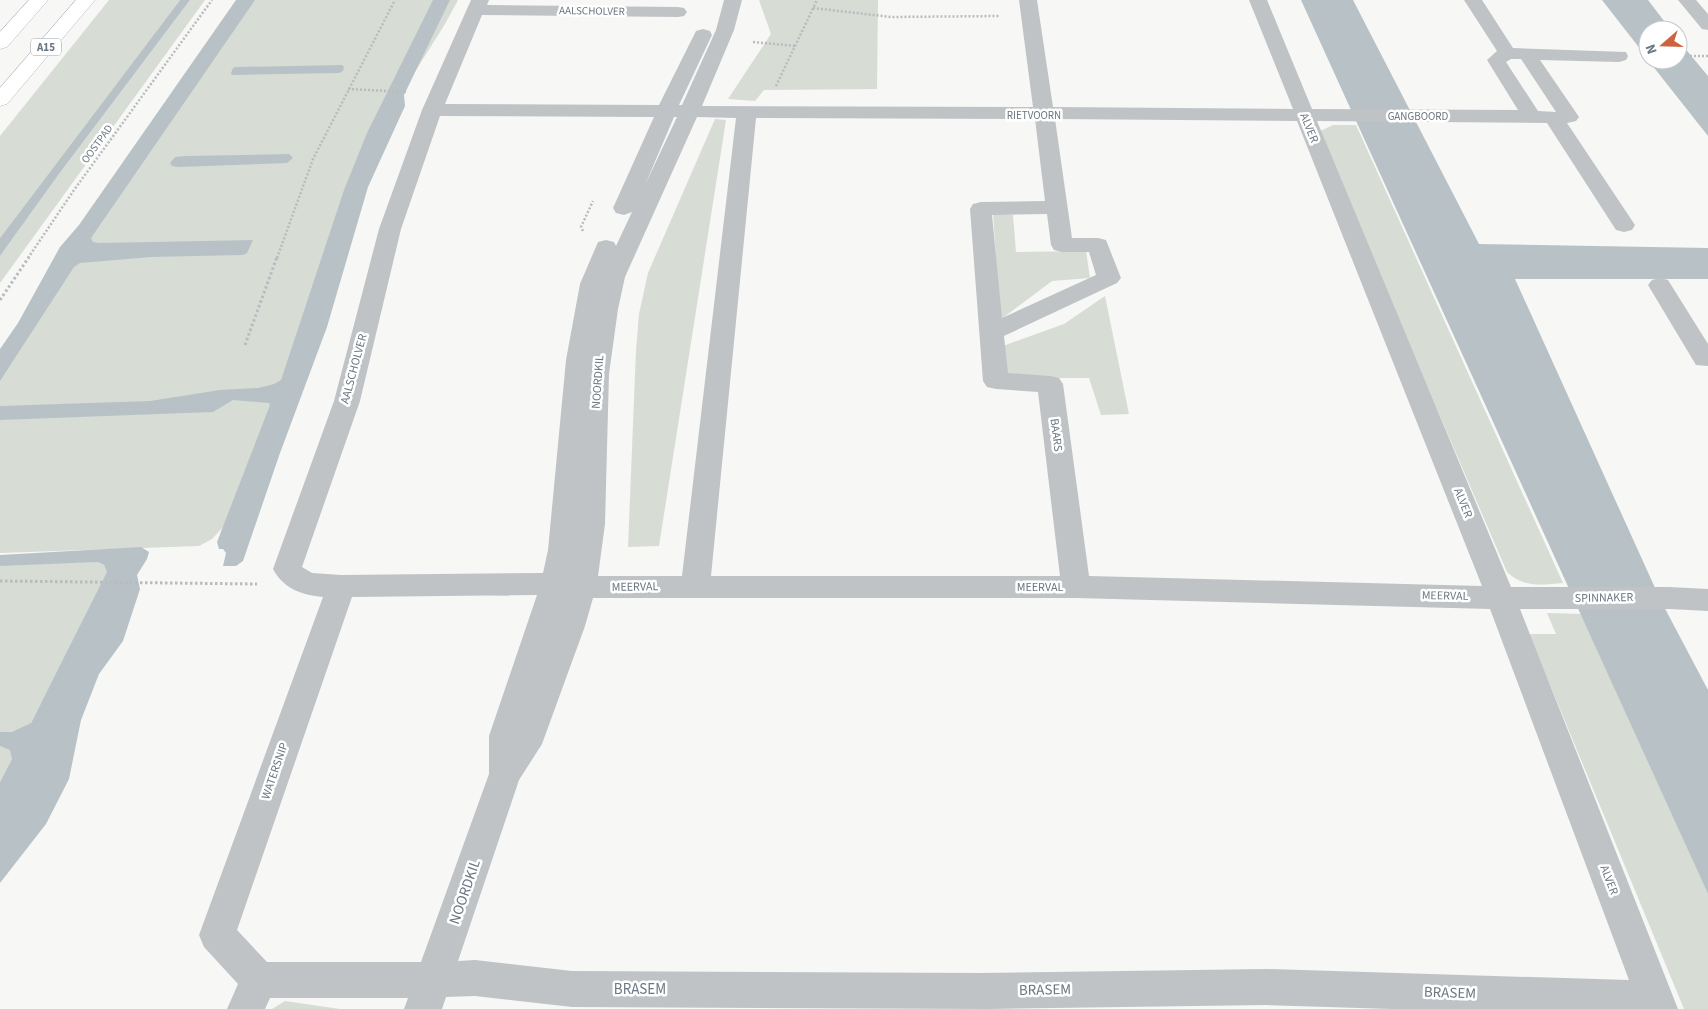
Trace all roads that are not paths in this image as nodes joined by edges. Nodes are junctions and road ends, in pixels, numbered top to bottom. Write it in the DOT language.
graph roads {
  1 [pos="39,0"];
  2 [pos="86,0"];
  3 [pos="716,0"];
  4 [pos="734,0"];
  5 [pos="1258,0"];
  6 [pos="1473,0"];
  7 [pos="1687,0"];
  8 [pos="478,5"];
  9 [pos="1030,8"];
  10 [pos="678,12"];
  11 [pos="1708,24"];
  12 [pos="0,43"];
  13 [pos="1507,53"];
  14 [pos="1528,54"];
  15 [pos="1619,56"];
  16 [pos="0,100"];
  17 [pos="432,110"];
  18 [pos="679,110"];
  19 [pos="756,111"];
  20 [pos="1043,115"];
  21 [pos="1304,115"];
  22 [pos="1532,116"];
  23 [pos="1554,118"];
  24 [pos="1056,207"];
  25 [pos="1624,226"];
  26 [pos="1660,285"];
  27 [pos="992,332"];
  28 [pos="1707,362"];
  29 [pos="568,585"];
  30 [pos="341,586"];
  31 [pos="695,586"];
  32 [pos="1076,587"];
  33 [pos="1499,598"];
  34 [pos="1708,600"];
  35 [pos="253,994"];
  36 [pos="429,994"];
  37 [pos="1269,998"];
  38 [pos="569,999"];
  39 [pos="981,1000"];
  40 [pos="1657,1004"];
  1 -- 12 [label="highway"];
  2 -- 16 [label="highway, A15"];
  3 -- 18 [label="street, NOORDKIL"];
  4 -- 18 [label="street, NOORDKIL"];
  5 -- 21 [label="street, ALVER"];
  6 -- 13 [label="street"];
  7 -- 11 [label="street"];
  8 -- 10 [label="street, AALSCHOLVER"];
  8 -- 17 [label="street, AALSCHOLVER"];
  9 -- 20 [label="street"];
  13 -- 14 [label="street"];
  13 -- 22 [label="street"];
  14 -- 15 [label="street"];
  14 -- 23 [label="street"];
  17 -- 18 [label="street"];
  17 -- 30 [label="street, AALSCHOLVER"];
  18 -- 19 [label="street, RIETVOORN"];
  18 -- 29 [label="street, NOORDKIL"];
  19 -- 20 [label="street, RIETVOORN"];
  19 -- 31 [label="street"];
  20 -- 21 [label="street, RIETVOORN"];
  20 -- 24 [label="street"];
  21 -- 22 [label="street, GANGBOORD"];
  21 -- 33 [label="street, ALVER"];
  22 -- 23 [label="street, GANGBOORD"];
  23 -- 25 [label="street"];
  24 -- 27 [label="street, BAARS"];
  24 -- 27 [label="street"];
  26 -- 28 [label="street"];
  27 -- 32 [label="street, BAARS"];
  29 -- 30 [label="street"];
  29 -- 31 [label="street, MEERVAL"];
  29 -- 36 [label="street, NOORDKIL"];
  30 -- 35 [label="street, WATERSNIP"];
  31 -- 32 [label="street, MEERVAL"];
  32 -- 33 [label="street, MEERVAL"];
  33 -- 34 [label="street, SPINNAKER"];
  33 -- 40 [label="street, ALVER"];
  35 -- 36 [label="street, WATERSNIP"];
  36 -- 38 [label="street, BRASEM"];
  37 -- 39 [label="street, BRASEM"];
  37 -- 40 [label="street, BRASEM"];
  38 -- 39 [label="street, BRASEM"];
}
